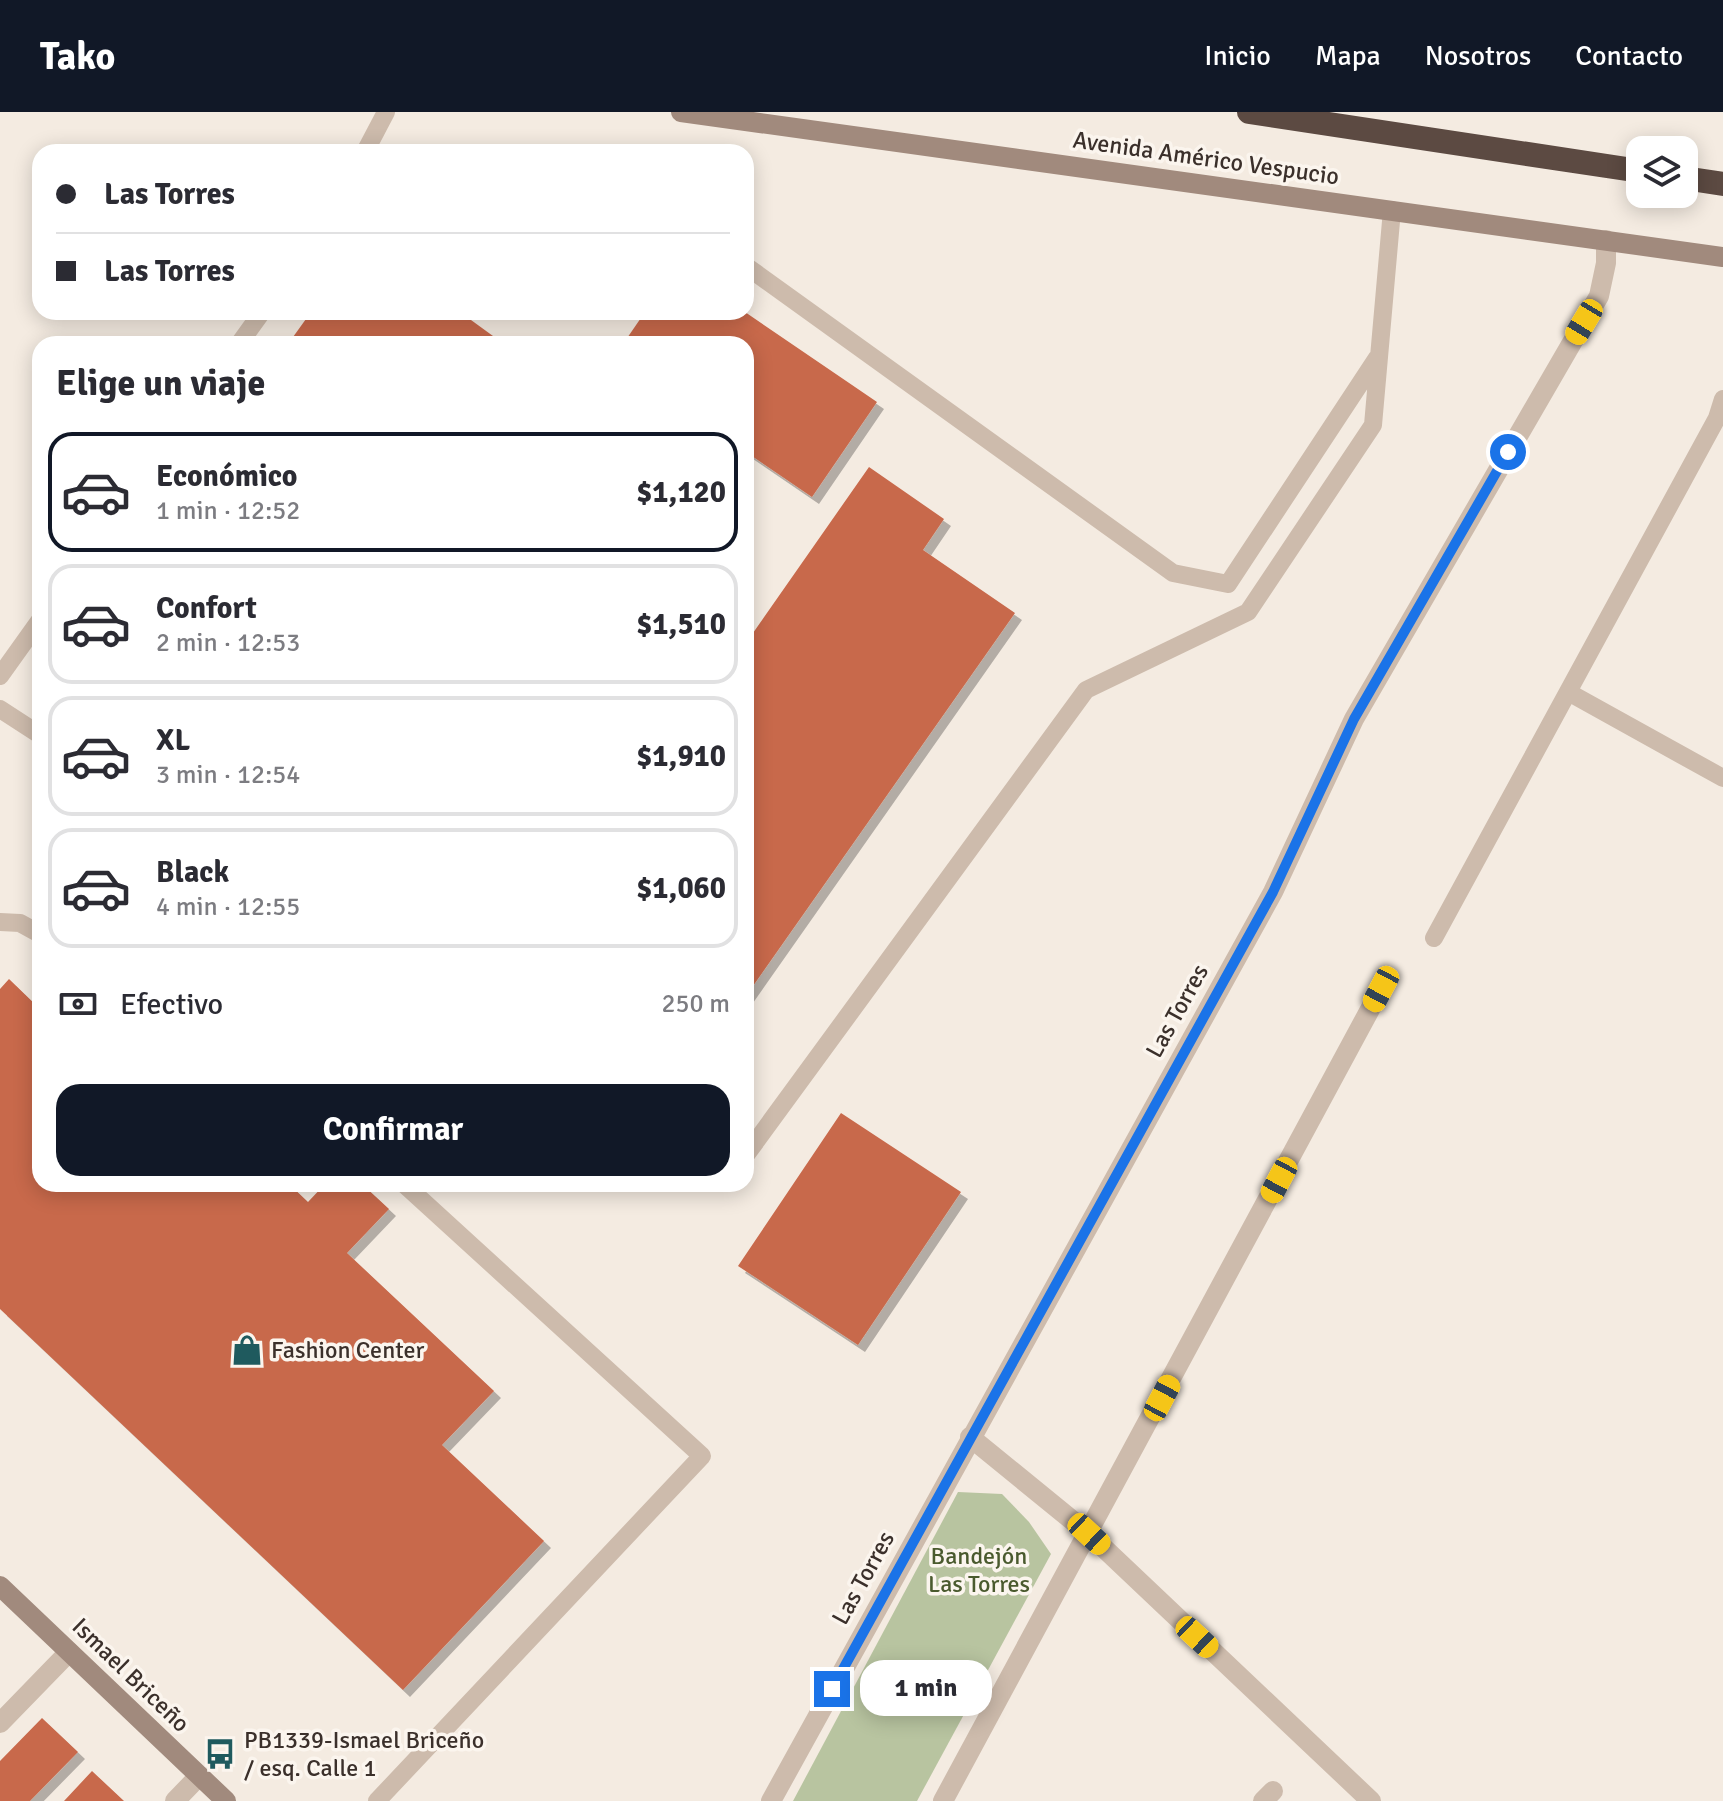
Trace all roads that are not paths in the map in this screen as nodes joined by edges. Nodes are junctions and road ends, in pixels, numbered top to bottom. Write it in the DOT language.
graph roads {
  1 [pos="386,112"];
  2 [pos="681,112"];
  3 [pos="1249,112"];
  4 [pos="369,144"];
  5 [pos="1626,169"];
  6 [pos="1698,180"];
  7 [pos="1723,184"];
  8 [pos="1392,210"];
  9 [pos="1606,240"];
  10 [pos="1722,260"];
  11 [pos="754,272"];
  12 [pos="1379,355"];
  13 [pos="1723,399"];
  14 [pos="32,631"];
  15 [pos="0,676"];
  16 [pos="1568,692"];
  17 [pos="0,709"];
  18 [pos="32,730"];
  19 [pos="1723,778"];
  20 [pos="0,922"];
  21 [pos="32,930"];
  22 [pos="1434,938"];
  23 [pos="1381,989"];
  24 [pos="754,1144"];
  25 [pos="413,1192"];
  26 [pos="970,1437"];
  27 [pos="1089,1534"];
  28 [pos="0,1586"];
  29 [pos="69,1652"];
  30 [pos="0,1723"];
  31 [pos="199,1776"];
  32 [pos="175,1801"];
  33 [pos="226,1801"];
  34 [pos="377,1801"];
  35 [pos="771,1801"];
  36 [pos="943,1801"];
  37 [pos="1371,1801"];
  1 -- 4 [label="lane"];
  2 -- 8 [label="main road, Avenida Américo Vespucio"];
  3 -- 5 [label="highway"];
  6 -- 7 [label="highway"];
  8 -- 9 [label="main road, Avenida Américo Vespucio"];
  8 -- 12 [label="lane"];
  9 -- 10 [label="main road, Avenida Américo Vespucio"];
  9 -- 26 [label="street, Las Torres"];
  11 -- 12 [label="lane"];
  12 -- 24 [label="lane"];
  13 -- 16 [label="lane"];
  14 -- 15 [label="lane"];
  16 -- 19 [label="lane"];
  16 -- 22 [label="lane"];
  17 -- 18 [label="lane"];
  20 -- 21 [label="lane"];
  23 -- 27 [label="street"];
  25 -- 34 [label="lane"];
  26 -- 27 [label="street"];
  26 -- 35 [label="street, Las Torres"];
  27 -- 36 [label="street"];
  27 -- 37 [label="street"];
  28 -- 29 [label="main road, Ismael Briceño"];
  29 -- 30 [label="street"];
  29 -- 31 [label="main road, Ismael Briceño"];
  31 -- 32 [label="street"];
  31 -- 33 [label="main road, Ismael Briceño"];
}
